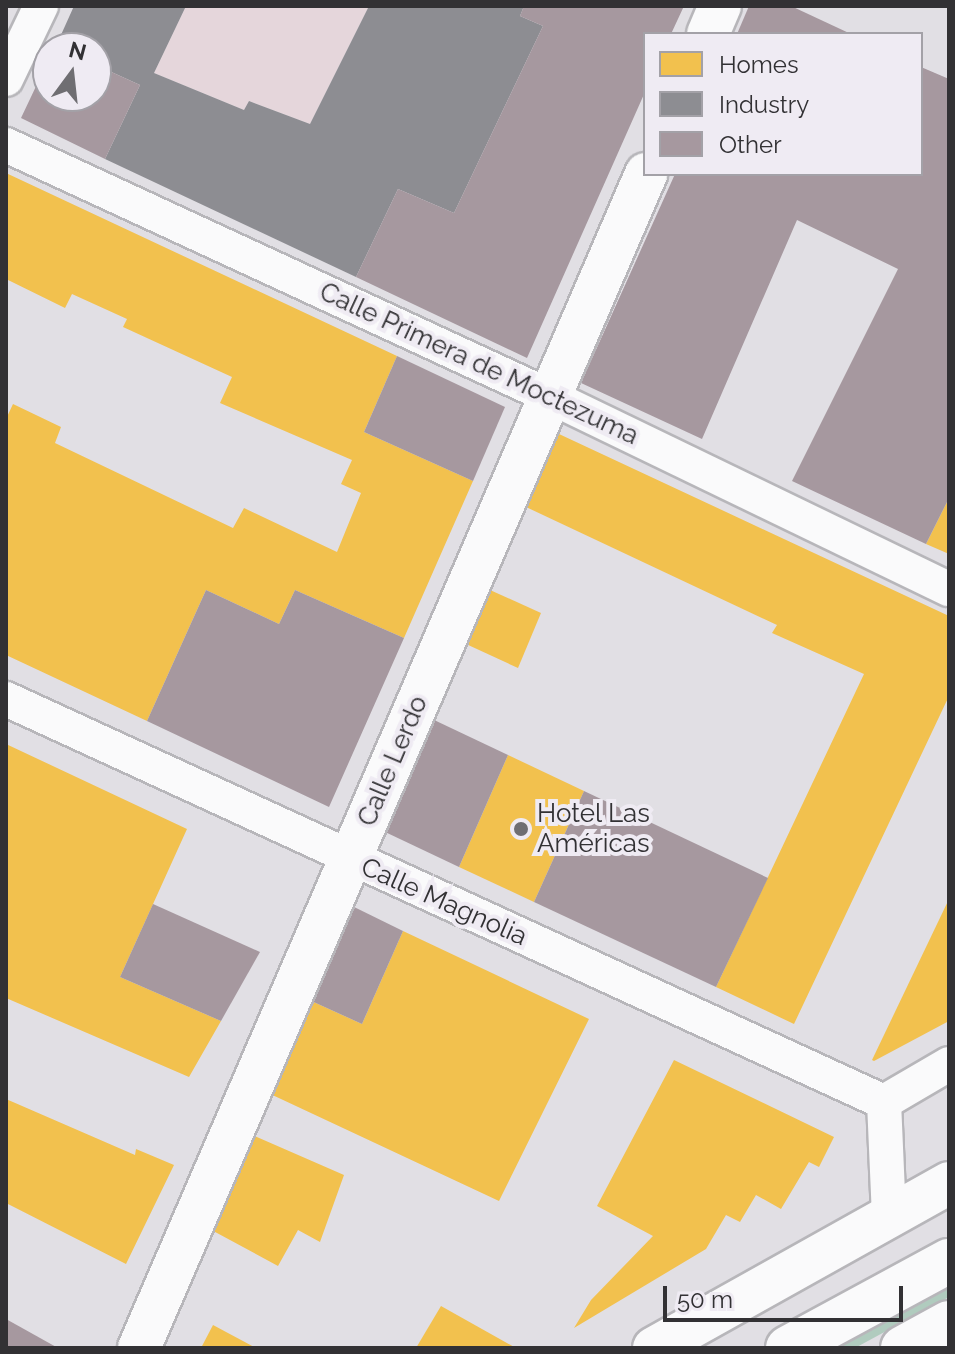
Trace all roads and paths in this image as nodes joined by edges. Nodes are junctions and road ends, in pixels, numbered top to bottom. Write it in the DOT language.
graph roads {
  1 [pos="41,6"];
  2 [pos="720,6"];
  3 [pos="709,32"];
  4 [pos="6,79"];
  5 [pos="6,145"];
  6 [pos="645,176"];
  7 [pos="547,395"];
  8 [pos="949,589"];
  9 [pos="6,699"];
  10 [pos="351,860"];
  11 [pos="949,1064"];
  12 [pos="884,1102"];
  13 [pos="949,1183"];
  14 [pos="889,1218"];
  15 [pos="949,1261"];
  16 [pos="949,1323"];
  17 [pos="139,1348"];
  18 [pos="654,1348"];
  19 [pos="788,1348"];
  20 [pos="903,1348"];
  1 -- 4 [label="street"];
  2 -- 3 [label="street"];
  5 -- 7 [label="street, Calle Primera de Moctezuma"];
  6 -- 7 [label="street, Calle Lerdo"];
  7 -- 8 [label="street, Calle Primera de Moctezuma"];
  7 -- 10 [label="street, Calle Lerdo"];
  9 -- 10 [label="street, Calle Magnolia"];
  10 -- 12 [label="street, Calle Magnolia"];
  10 -- 17 [label="street, Calle Lerdo"];
  11 -- 12 [label="street"];
  12 -- 14 [label="street"];
  13 -- 14 [label="street"];
  14 -- 18 [label="street"];
  15 -- 19 [label="main road"];
  16 -- 20 [label="main road"];
}
